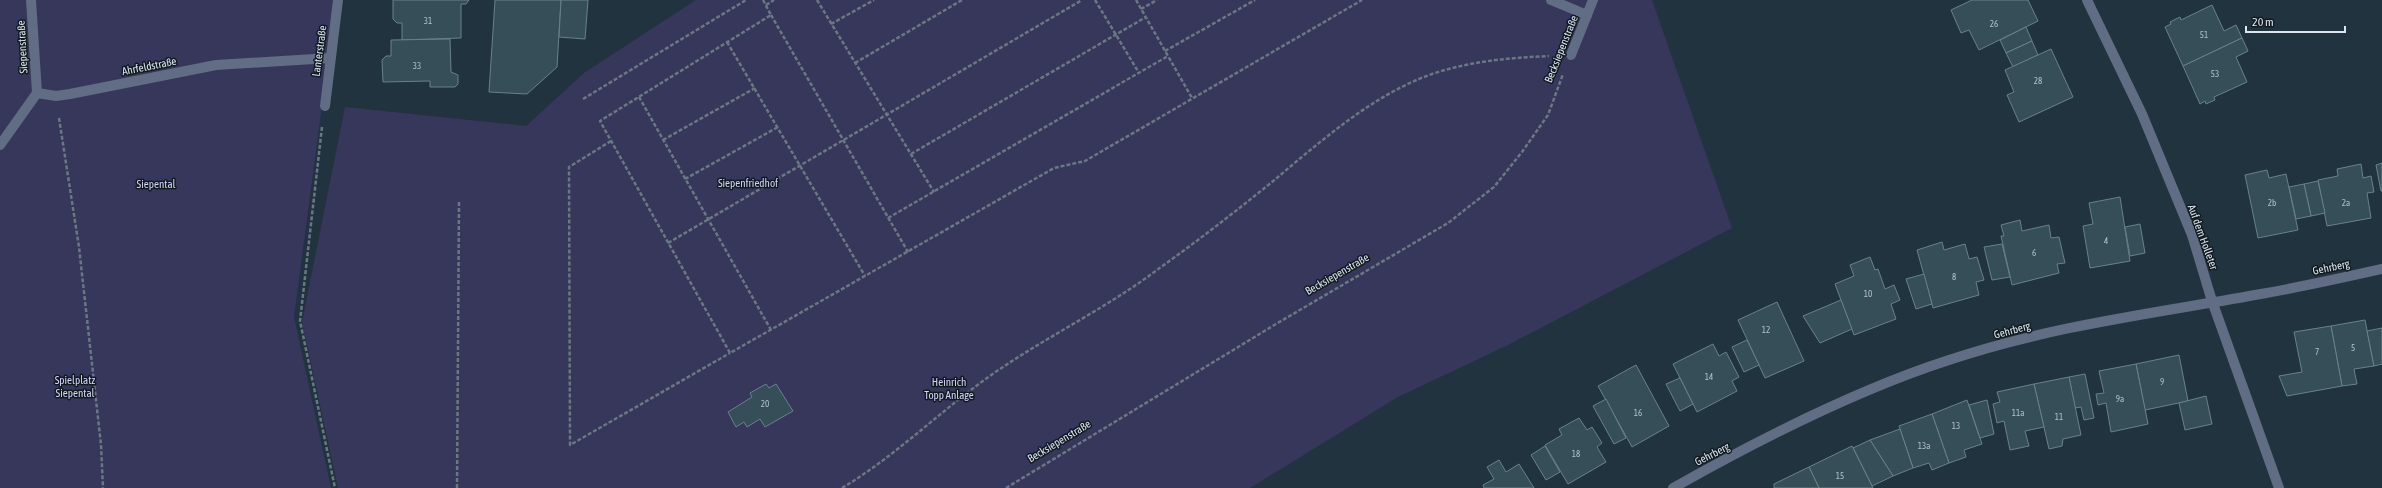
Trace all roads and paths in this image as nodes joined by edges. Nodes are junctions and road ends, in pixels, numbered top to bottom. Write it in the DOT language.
graph roads {
  1 [pos="32,0"];
  2 [pos="338,0"];
  3 [pos="746,0"];
  4 [pos="764,0"];
  5 [pos="774,0"];
  6 [pos="818,0"];
  7 [pos="874,0"];
  8 [pos="962,0"];
  9 [pos="1082,0"];
  10 [pos="1096,0"];
  11 [pos="1136,0"];
  12 [pos="1157,0"];
  13 [pos="1255,0"];
  14 [pos="1362,0"];
  15 [pos="1551,0"];
  16 [pos="1594,0"];
  17 [pos="2087,0"];
  18 [pos="1356,2"];
  19 [pos="766,5"];
  20 [pos="1141,9"];
  21 [pos="771,15"];
  22 [pos="1587,15"];
  23 [pos="1146,17"];
  24 [pos="831,24"];
  25 [pos="1116,34"];
  26 [pos="728,42"];
  27 [pos="1165,51"];
  28 [pos="1571,55"];
  29 [pos="1168,56"];
  30 [pos="330,58"];
  31 [pos="855,63"];
  32 [pos="1139,73"];
  33 [pos="755,88"];
  34 [pos="37,94"];
  35 [pos="56,96"];
  36 [pos="639,98"];
  37 [pos="1192,98"];
  38 [pos="584,99"];
  39 [pos="325,106"];
  40 [pos="887,114"];
  41 [pos="778,127"];
  42 [pos="663,140"];
  43 [pos="843,140"];
  44 [pos="611,141"];
  45 [pos="0,145"];
  46 [pos="911,154"];
  47 [pos="800,165"];
  48 [pos="685,179"];
  49 [pos="934,192"];
  50 [pos="458,202"];
  51 [pos="708,218"];
  52 [pos="888,218"];
  53 [pos="668,243"];
  54 [pos="908,252"];
  55 [pos="2382,269"];
  56 [pos="865,276"];
  57 [pos="2212,301"];
  58 [pos="771,330"];
  59 [pos="730,353"];
  60 [pos="103,488"];
  61 [pos="335,488"];
  62 [pos="457,488"];
  63 [pos="842,488"];
  64 [pos="1006,488"];
  65 [pos="1673,488"];
  66 [pos="2279,488"];
  1 -- 34 [label="street, Siepenstraße"];
  2 -- 30 [label="street, Lanterstraße"];
  3 -- 38 [label="path"];
  4 -- 19 [label="path"];
  5 -- 19 [label="path"];
  6 -- 24 [label="path"];
  7 -- 24 [label="path"];
  8 -- 31 [label="path"];
  9 -- 40 [label="path"];
  10 -- 25 [label="path"];
  11 -- 20 [label="path"];
  12 -- 20 [label="path"];
  13 -- 27 [label="path"];
  14 -- 18 [label="path"];
  15 -- 22 [label="street"];
  16 -- 22 [label="street, Becksiepenstraße"];
  17 -- 57 [label="street, Auf dem Holleter"];
  18 -- 37 [label="path"];
  19 -- 21 [label="path"];
  20 -- 23 [label="path"];
  21 -- 26 [label="path"];
  21 -- 43 [label="path"];
  22 -- 28 [label="street, Becksiepenstraße"];
  23 -- 25 [label="path"];
  23 -- 27 [label="path"];
  24 -- 31 [label="path"];
  25 -- 32 [label="path"];
  25 -- 46 [label="path"];
  26 -- 33 [label="path"];
  26 -- 36 [label="path"];
  27 -- 29 [label="path"];
  28 -- 63 [label="path"];
  28 -- 64 [label="path, Becksiepenstraße"];
  29 -- 32 [label="path"];
  29 -- 37 [label="path"];
  30 -- 35 [label="street, Ahrfeldstraße"];
  30 -- 39 [label="street, Lanterstraße"];
  31 -- 40 [label="path"];
  32 -- 49 [label="path"];
  33 -- 41 [label="path"];
  33 -- 42 [label="path"];
  34 -- 35 [label="street, Ahrfeldstraße"];
  34 -- 45 [label="street"];
  35 -- 60 [label="path"];
  36 -- 42 [label="path"];
  36 -- 44 [label="path"];
  37 -- 54 [label="path"];
  39 -- 61 [label="path"];
  40 -- 43 [label="path"];
  40 -- 46 [label="path"];
  41 -- 47 [label="path"];
  41 -- 48 [label="path"];
  42 -- 48 [label="path"];
  43 -- 47 [label="path"];
  43 -- 52 [label="path"];
  44 -- 53 [label="path"];
  44 -- 59 [label="path"];
  46 -- 49 [label="path"];
  47 -- 51 [label="path"];
  47 -- 56 [label="path"];
  48 -- 51 [label="path"];
  49 -- 52 [label="path"];
  50 -- 62 [label="path"];
  51 -- 53 [label="path"];
  51 -- 58 [label="path"];
  52 -- 54 [label="path"];
  53 -- 59 [label="path"];
  54 -- 56 [label="path"];
  55 -- 57 [label="street, Gehrberg"];
  56 -- 58 [label="path"];
  57 -- 65 [label="street, Gehrberg"];
  57 -- 66 [label="street, Auf dem Holleter"];
  58 -- 59 [label="path"];
}
